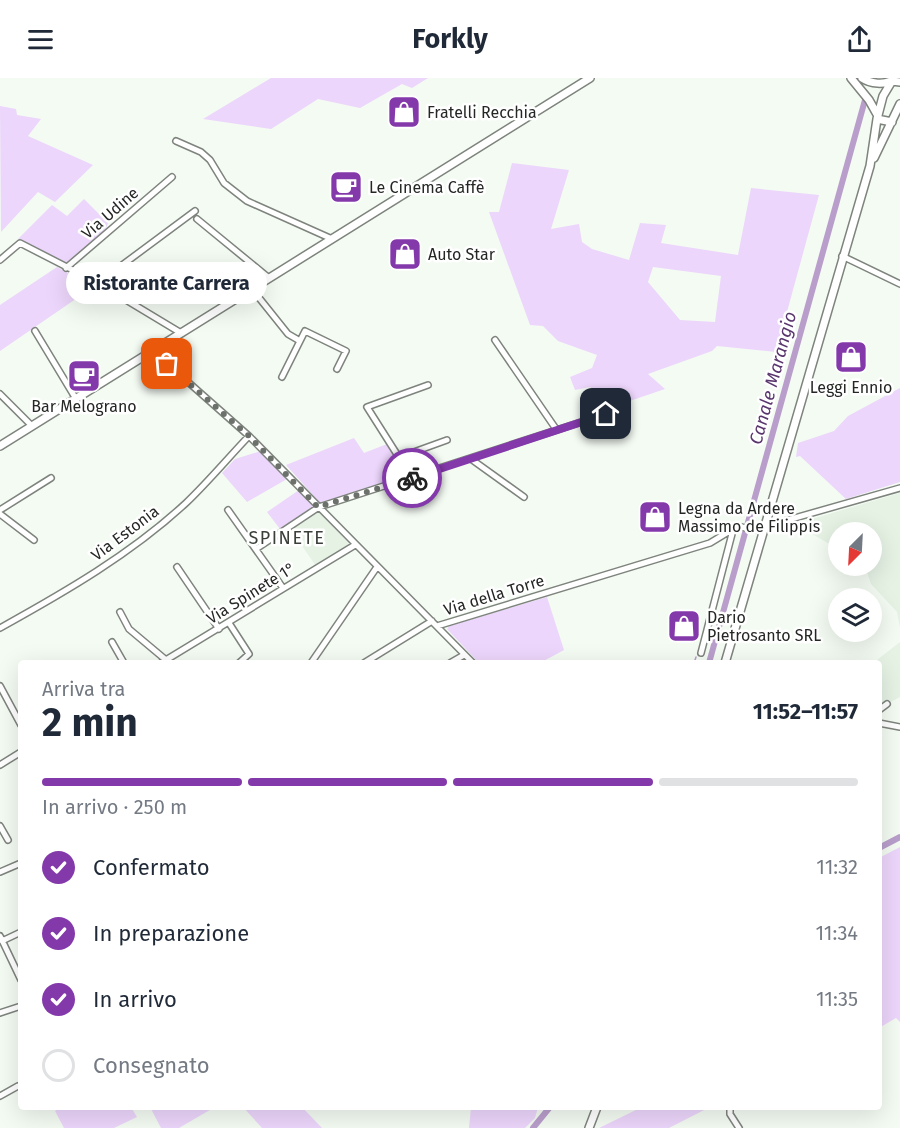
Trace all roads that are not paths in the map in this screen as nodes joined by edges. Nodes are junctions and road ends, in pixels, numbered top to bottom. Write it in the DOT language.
graph roads {
  1 [pos="590,78"];
  2 [pos="851,78"];
  3 [pos="862,78"];
  4 [pos="895,80"];
  5 [pos="900,104"];
  6 [pos="878,118"];
  7 [pos="892,123"];
  8 [pos="900,125"];
  9 [pos="176,141"];
  10 [pos="870,166"];
  11 [pos="172,177"];
  12 [pos="195,211"];
  13 [pos="196,219"];
  14 [pos="332,239"];
  15 [pos="842,256"];
  16 [pos="0,260"];
  17 [pos="66,268"];
  18 [pos="151,271"];
  19 [pos="269,278"];
  20 [pos="98,284"];
  21 [pos="900,284"];
  22 [pos="252,289"];
  23 [pos="120,297"];
  24 [pos="34,331"];
  25 [pos="181,333"];
  26 [pos="495,340"];
  27 [pos="300,341"];
  28 [pos="153,351"];
  29 [pos="337,369"];
  30 [pos="282,378"];
  31 [pos="428,385"];
  32 [pos="0,394"];
  33 [pos="76,399"];
  34 [pos="606,414"];
  35 [pos="32,426"];
  36 [pos="556,429"];
  37 [pos="249,436"];
  38 [pos="447,440"];
  39 [pos="0,446"];
  40 [pos="400,456"];
  41 [pos="471,459"];
  42 [pos="51,478"];
  43 [pos="412,478"];
  44 [pos="900,488"];
  45 [pos="524,497"];
  46 [pos="318,507"];
  47 [pos="228,510"];
  48 [pos="0,512"];
  49 [pos="735,528"];
  50 [pos="763,528"];
  51 [pos="34,540"];
  52 [pos="355,545"];
  53 [pos="255,549"];
  54 [pos="177,567"];
  55 [pos="377,567"];
  56 [pos="283,588"];
  57 [pos="120,612"];
  58 [pos="432,621"];
  59 [pos="229,623"];
  60 [pos="437,626"];
  61 [pos="0,628"];
  62 [pos="219,629"];
  63 [pos="112,642"];
  64 [pos="701,653"];
  65 [pos="464,655"];
  66 [pos="122,660"];
  67 [pos="162,660"];
  68 [pos="165,660"];
  69 [pos="242,660"];
  70 [pos="313,660"];
  71 [pos="369,660"];
  72 [pos="455,660"];
  73 [pos="470,660"];
  74 [pos="726,660"];
  75 [pos="0,686"];
  76 [pos="887,704"];
  77 [pos="882,708"];
  78 [pos="18,719"];
  79 [pos="882,724"];
  80 [pos="900,727"];
  81 [pos="18,754"];
  82 [pos="0,765"];
  83 [pos="0,826"];
  84 [pos="8,840"];
  85 [pos="18,864"];
  86 [pos="0,872"];
  87 [pos="18,933"];
  88 [pos="1,938"];
  89 [pos="18,974"];
  90 [pos="18,1007"];
  91 [pos="0,1014"];
  92 [pos="18,1086"];
  93 [pos="0,1096"];
  94 [pos="596,1110"];
  95 [pos="730,1110"];
  96 [pos="589,1128"];
  97 [pos="739,1128"];
  1 -- 14 [label="street"];
  2 -- 6 [label="street"];
  3 -- 4 [label="street"];
  4 -- 6 [label="street"];
  5 -- 7 [label="street"];
  6 -- 7 [label="street"];
  6 -- 10 [label="street"];
  7 -- 8 [label="street"];
  7 -- 10 [label="street"];
  9 -- 14 [label="street"];
  10 -- 15 [label="street"];
  11 -- 17 [label="street, Via Udine"];
  12 -- 20 [label="street"];
  13 -- 19 [label="street"];
  14 -- 19 [label="street"];
  15 -- 21 [label="street"];
  15 -- 50 [label="street"];
  16 -- 17 [label="street"];
  17 -- 20 [label="street"];
  18 -- 23 [label="street"];
  19 -- 22 [label="street"];
  20 -- 23 [label="street"];
  22 -- 25 [label="street"];
  22 -- 27 [label="street"];
  23 -- 25 [label="street"];
  24 -- 33 [label="street"];
  25 -- 28 [label="street"];
  26 -- 36 [label="street"];
  27 -- 29 [label="street"];
  27 -- 30 [label="street"];
  28 -- 33 [label="street"];
  28 -- 37 [label="street, Via della Torre"];
  31 -- 40 [label="street"];
  32 -- 35 [label="street"];
  33 -- 35 [label="street"];
  34 -- 36 [label="street"];
  35 -- 39 [label="street"];
  36 -- 41 [label="street"];
  37 -- 46 [label="street, Via della Torre"];
  37 -- 61 [label="street, Via Estonia"];
  38 -- 40 [label="street"];
  40 -- 43 [label="street"];
  41 -- 43 [label="street"];
  41 -- 45 [label="street"];
  42 -- 48 [label="street"];
  43 -- 46 [label="street"];
  44 -- 50 [label="street"];
  46 -- 52 [label="street, Via della Torre"];
  46 -- 53 [label="street"];
  47 -- 53 [label="street"];
  48 -- 51 [label="street"];
  49 -- 50 [label="street"];
  49 -- 60 [label="street, Via della Torre"];
  49 -- 64 [label="street"];
  50 -- 74 [label="street"];
  52 -- 55 [label="street, Via della Torre"];
  52 -- 56 [label="street, Via Spinete 1°"];
  53 -- 56 [label="street"];
  54 -- 62 [label="street"];
  55 -- 58 [label="street, Via della Torre"];
  55 -- 70 [label="street"];
  56 -- 59 [label="street, Via Spinete 1°"];
  57 -- 67 [label="street"];
  58 -- 60 [label="street, Via della Torre"];
  58 -- 71 [label="street"];
  59 -- 62 [label="street, Via Spinete 1°"];
  59 -- 69 [label="street"];
  60 -- 65 [label="street"];
  62 -- 68 [label="street, Via Spinete 1°"];
  63 -- 66 [label="street"];
  65 -- 72 [label="street"];
  65 -- 73 [label="street"];
  75 -- 78 [label="street"];
  76 -- 77 [label="street"];
  79 -- 80 [label="street"];
  81 -- 82 [label="street"];
  83 -- 84 [label="street"];
  85 -- 86 [label="street"];
  87 -- 88 [label="street"];
  88 -- 89 [label="street"];
  90 -- 91 [label="street"];
  92 -- 93 [label="street"];
  94 -- 96 [label="street"];
  95 -- 97 [label="street"];
}
